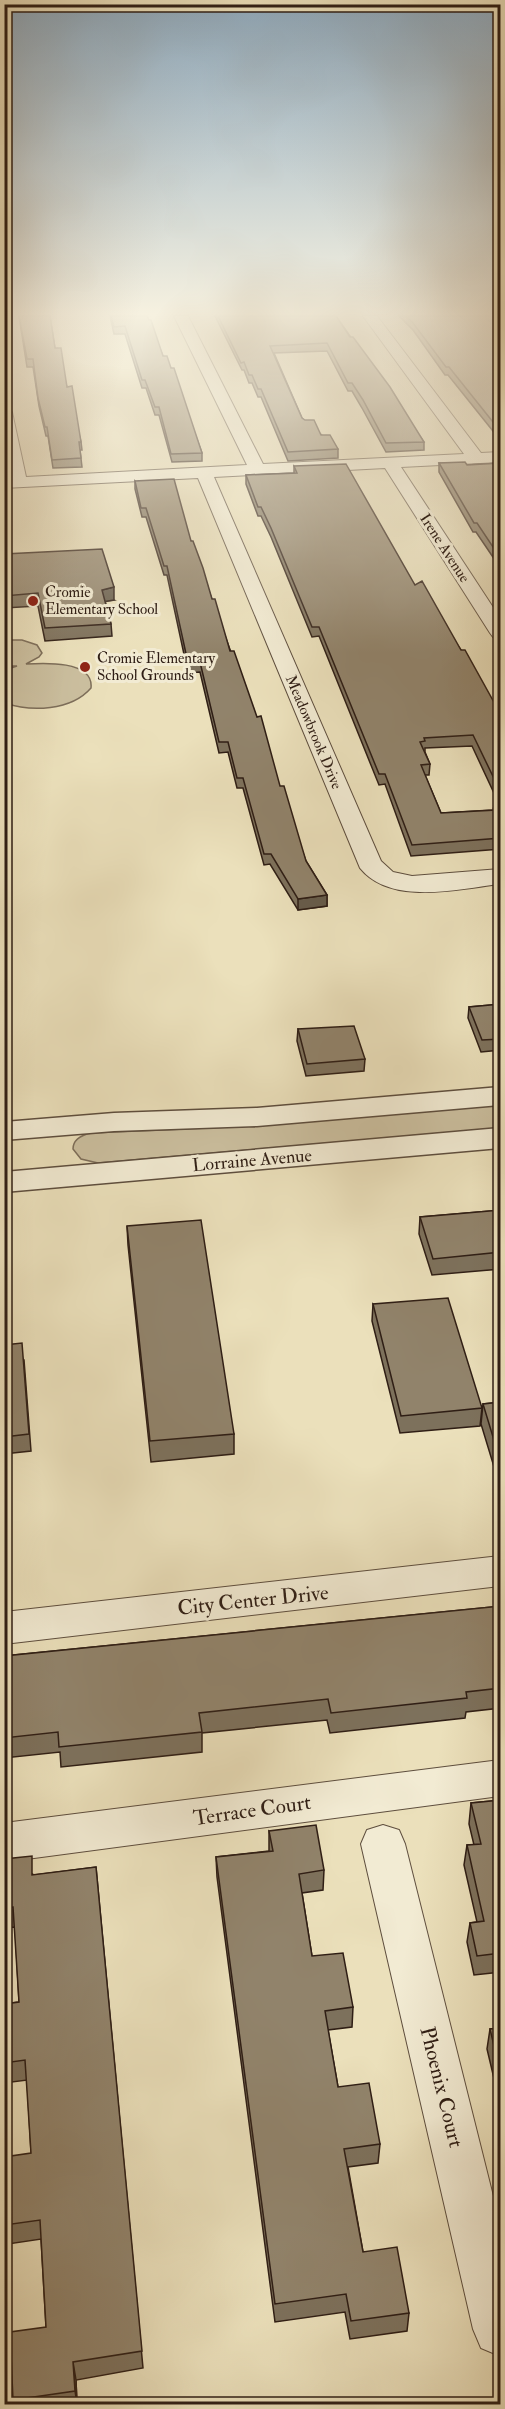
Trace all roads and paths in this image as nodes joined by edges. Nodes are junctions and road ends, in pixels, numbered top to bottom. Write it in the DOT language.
graph roads {
  1 [pos="6,428"];
  2 [pos="237,428"];
  3 [pos="454,428"];
  4 [pos="501,457"];
  5 [pos="476,458"];
  6 [pos="390,463"];
  7 [pos="257,469"];
  8 [pos="204,473"];
  9 [pos="12,483"];
  10 [pos="501,633"];
  11 [pos="501,877"];
  12 [pos="501,1096"];
  13 [pos="4,1131"];
  14 [pos="501,1138"];
  15 [pos="4,1182"];
  16 [pos="501,1571"];
  17 [pos="4,1628"];
  18 [pos="501,1778"];
  19 [pos="4,1843"];
  20 [pos="383,1844"];
  21 [pos="501,2329"];
  1 -- 9 [label="street"];
  2 -- 7 [label="street"];
  3 -- 5 [label="street"];
  4 -- 5 [label="street"];
  5 -- 6 [label="street"];
  6 -- 7 [label="street"];
  6 -- 10 [label="street, Irene Avenue"];
  7 -- 8 [label="street"];
  8 -- 9 [label="street"];
  8 -- 11 [label="street, Meadowbrook Drive"];
  12 -- 13 [label="street"];
  14 -- 15 [label="street, Lorraine Avenue"];
  16 -- 17 [label="street, City Center Drive"];
  18 -- 19 [label="street, Terrace Court"];
  20 -- 21 [label="street, Phoenix Court"];
}
